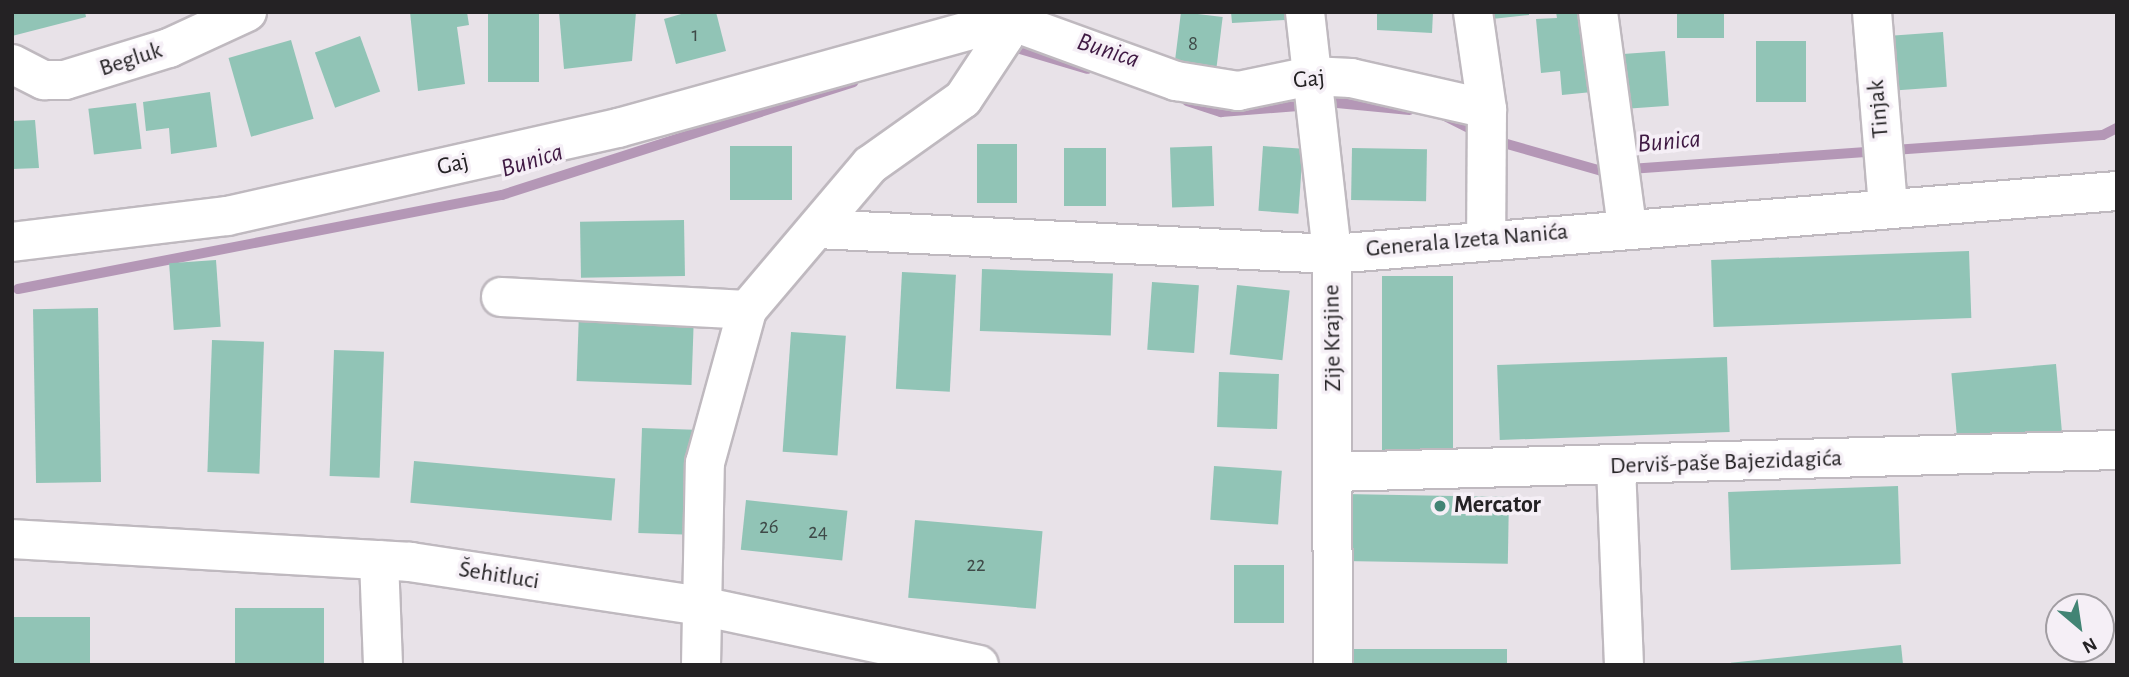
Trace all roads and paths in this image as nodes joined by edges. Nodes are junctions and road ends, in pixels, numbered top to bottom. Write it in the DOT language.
graph roads {
  1 [pos="247,12"];
  2 [pos="1305,12"];
  3 [pos="1473,12"];
  4 [pos="1598,12"];
  5 [pos="1872,12"];
  6 [pos="1003,33"];
  7 [pos="12,64"];
  8 [pos="1314,98"];
  9 [pos="1487,131"];
  10 [pos="1885,171"];
  11 [pos="2117,191"];
  12 [pos="1627,226"];
  13 [pos="817,229"];
  14 [pos="1486,239"];
  15 [pos="12,242"];
  16 [pos="1332,254"];
  17 [pos="501,297"];
  18 [pos="747,310"];
  19 [pos="2117,450"];
  20 [pos="1616,466"];
  21 [pos="1334,472"];
  22 [pos="12,539"];
  23 [pos="379,560"];
  24 [pos="706,607"];
  25 [pos="383,665"];
  26 [pos="701,665"];
  27 [pos="979,665"];
  28 [pos="1332,665"];
  29 [pos="1624,665"];
  1 -- 7 [label="street, Begluk"];
  2 -- 8 [label="street, Zije Krajine"];
  3 -- 9 [label="street"];
  4 -- 12 [label="street"];
  5 -- 10 [label="street, Tinjak"];
  6 -- 8 [label="street, Gaj"];
  6 -- 13 [label="street"];
  6 -- 15 [label="street, Gaj"];
  8 -- 9 [label="street, Gaj"];
  8 -- 16 [label="street, Zije Krajine"];
  9 -- 14 [label="street"];
  10 -- 11 [label="street, Generala Izeta Nanića"];
  10 -- 12 [label="street, Generala Izeta Nanića"];
  12 -- 14 [label="street, Generala Izeta Nanića"];
  13 -- 16 [label="street, Generala Izeta Nanića"];
  13 -- 18 [label="street"];
  14 -- 16 [label="street, Generala Izeta Nanića"];
  16 -- 21 [label="street, Zije Krajine"];
  17 -- 18 [label="street"];
  18 -- 24 [label="street"];
  19 -- 20 [label="street, Derviš-paše Bajezidagića"];
  20 -- 21 [label="street, Derviš-paše Bajezidagića"];
  20 -- 29 [label="street"];
  21 -- 28 [label="street, Zije Krajine"];
  22 -- 23 [label="street, Šehitluci"];
  23 -- 24 [label="street, Šehitluci"];
  23 -- 25 [label="street"];
  24 -- 26 [label="street"];
  24 -- 27 [label="street, Šehitluci"];
}
